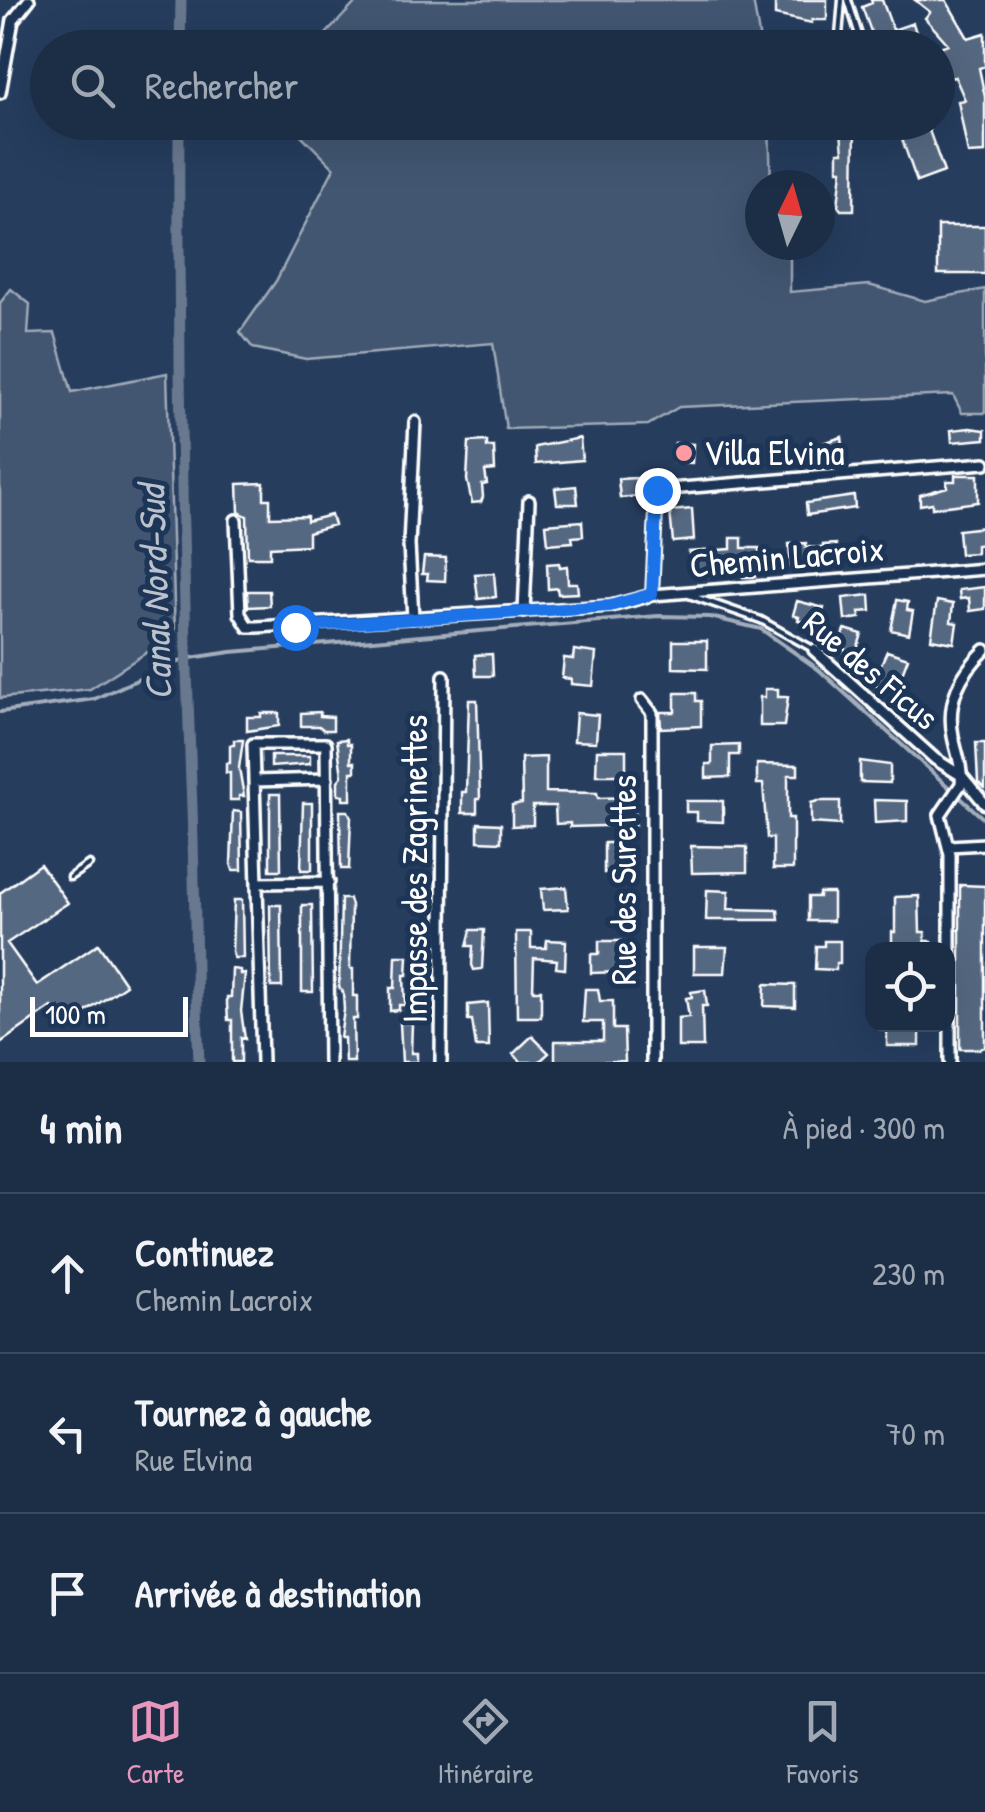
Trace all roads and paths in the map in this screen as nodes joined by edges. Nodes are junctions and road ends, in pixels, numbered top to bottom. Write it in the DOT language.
graph roads {
  1 [pos="29,0"];
  2 [pos="845,0"];
  3 [pos="1,17"];
  4 [pos="13,20"];
  5 [pos="842,30"];
  6 [pos="855,30"];
  7 [pos="0,94"];
  8 [pos="415,422"];
  9 [pos="985,462"];
  10 [pos="529,501"];
  11 [pos="236,520"];
  12 [pos="985,569"];
  13 [pos="685,593"];
  14 [pos="652,594"];
  15 [pos="524,612"];
  16 [pos="412,618"];
  17 [pos="814,650"];
  18 [pos="985,650"];
  19 [pos="444,676"];
  20 [pos="642,700"];
  21 [pos="327,779"];
  22 [pos="962,780"];
  23 [pos="254,781"];
  24 [pos="984,803"];
  25 [pos="985,844"];
  26 [pos="948,846"];
  27 [pos="89,864"];
  28 [pos="70,877"];
  29 [pos="329,882"];
  30 [pos="258,883"];
  31 [pos="262,1062"];
  32 [pos="329,1062"];
  33 [pos="441,1062"];
  34 [pos="652,1062"];
  35 [pos="950,1062"];
  1 -- 4 [label="street"];
  2 -- 5 [label="lane"];
  2 -- 6 [label="lane"];
  3 -- 4 [label="street"];
  4 -- 7 [label="street"];
  8 -- 16 [label="street"];
  9 -- 14 [label="street"];
  10 -- 15 [label="street"];
  11 -- 16 [label="street, Chemin Lacroix"];
  12 -- 13 [label="street, Chemin Lacroix"];
  13 -- 14 [label="street, Chemin Lacroix"];
  13 -- 17 [label="lane, Rue des Ficus"];
  14 -- 15 [label="street, Chemin Lacroix"];
  15 -- 16 [label="street, Chemin Lacroix"];
  17 -- 22 [label="street, Rue des Ficus"];
  18 -- 22 [label="street"];
  19 -- 33 [label="street, Impasse des Zagrinettes"];
  20 -- 34 [label="street, Rue des Surettes"];
  21 -- 23 [label="street"];
  21 -- 23 [label="street"];
  21 -- 29 [label="street"];
  22 -- 24 [label="street"];
  22 -- 26 [label="street"];
  23 -- 30 [label="street"];
  25 -- 26 [label="street"];
  26 -- 35 [label="street"];
  27 -- 28 [label="lane"];
  29 -- 30 [label="street"];
  29 -- 32 [label="street"];
  30 -- 31 [label="street"];
}
